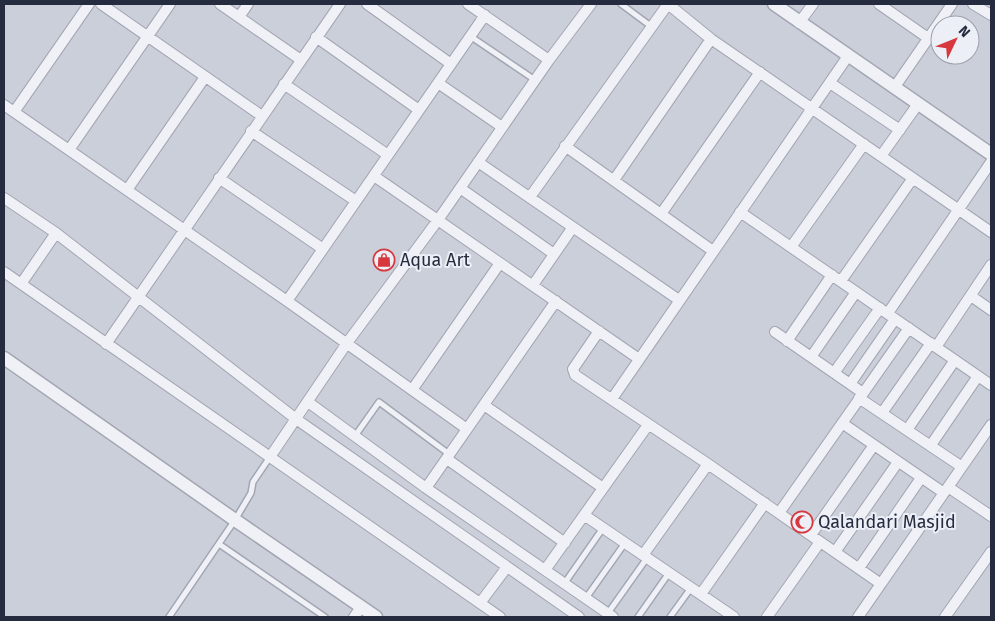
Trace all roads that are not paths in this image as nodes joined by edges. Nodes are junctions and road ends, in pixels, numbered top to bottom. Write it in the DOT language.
graph roads {
  1 [pos="89,4"];
  2 [pos="100,4"];
  3 [pos="170,4"];
  4 [pos="220,4"];
  5 [pos="248,4"];
  6 [pos="340,4"];
  7 [pos="367,4"];
  8 [pos="468,4"];
  9 [pos="578,4"];
  10 [pos="621,4"];
  11 [pos="668,4"];
  12 [pos="774,4"];
  13 [pos="813,4"];
  14 [pos="881,4"];
  15 [pos="952,4"];
  16 [pos="973,4"];
  17 [pos="589,7"];
  18 [pos="485,15"];
  19 [pos="991,15"];
  20 [pos="239,17"];
  21 [pos="799,23"];
  22 [pos="652,27"];
  23 [pos="148,36"];
  24 [pos="470,36"];
  25 [pos="316,37"];
  26 [pos="711,38"];
  27 [pos="928,38"];
  28 [pos="848,56"];
  29 [pos="300,60"];
  30 [pos="549,60"];
  31 [pos="451,64"];
  32 [pos="760,72"];
  33 [pos="205,77"];
  34 [pos="535,80"];
  35 [pos="438,83"];
  36 [pos="830,83"];
  37 [pos="284,84"];
  38 [pos="894,88"];
  39 [pos="918,104"];
  40 [pos="813,109"];
  41 [pos="8,110"];
  42 [pos="419,110"];
  43 [pos="262,116"];
  44 [pos="502,127"];
  45 [pos="900,130"];
  46 [pos="251,131"];
  47 [pos="864,144"];
  48 [pos="565,146"];
  49 [pos="69,150"];
  50 [pos="388,155"];
  51 [pos="991,155"];
  52 [pos="881,156"];
  53 [pos="478,162"];
  54 [pos="374,176"];
  55 [pos="219,178"];
  56 [pos="913,178"];
  57 [pos="614,180"];
  58 [pos="460,188"];
  59 [pos="127,190"];
  60 [pos="530,197"];
  61 [pos="4,198"];
  62 [pos="356,201"];
  63 [pos="959,210"];
  64 [pos="740,212"];
  65 [pos="661,214"];
  66 [pos="438,220"];
  67 [pos="573,227"];
  68 [pos="183,229"];
  69 [pos="991,232"];
  70 [pos="56,233"];
  71 [pos="792,247"];
  72 [pos="323,249"];
  73 [pos="713,251"];
  74 [pos="554,254"];
  75 [pos="500,263"];
  76 [pos="991,265"];
  77 [pos="4,272"];
  78 [pos="836,278"];
  79 [pos="20,284"];
  80 [pos="533,286"];
  81 [pos="856,292"];
  82 [pos="138,296"];
  83 [pos="971,296"];
  84 [pos="287,300"];
  85 [pos="679,300"];
  86 [pos="556,301"];
  87 [pos="991,310"];
  88 [pos="888,314"];
  89 [pos="909,328"];
  90 [pos="599,331"];
  91 [pos="776,332"];
  92 [pos="788,341"];
  93 [pos="347,343"];
  94 [pos="106,344"];
  95 [pos="934,345"];
  96 [pos="811,357"];
  97 [pos="4,358"];
  98 [pos="639,358"];
  99 [pos="955,360"];
  100 [pos="834,373"];
  101 [pos="978,376"];
  102 [pos="850,384"];
  103 [pos="991,385"];
  104 [pos="412,390"];
  105 [pos="861,395"];
  106 [pos="612,399"];
  107 [pos="308,402"];
  108 [pos="484,405"];
  109 [pos="882,413"];
  110 [pos="296,419"];
  111 [pos="842,423"];
  112 [pos="648,425"];
  113 [pos="991,425"];
  114 [pos="467,429"];
  115 [pos="907,430"];
  116 [pos="354,436"];
  117 [pos="987,441"];
  118 [pos="874,445"];
  119 [pos="930,446"];
  120 [pos="448,456"];
  121 [pos="270,457"];
  122 [pos="898,462"];
  123 [pos="708,464"];
  124 [pos="962,467"];
  125 [pos="922,478"];
  126 [pos="426,488"];
  127 [pos="603,488"];
  128 [pos="946,490"];
  129 [pos="765,503"];
  130 [pos="779,513"];
  131 [pos="584,515"];
  132 [pos="991,516"];
  133 [pos="235,520"];
  134 [pos="603,528"];
  135 [pos="812,536"];
  136 [pos="565,542"];
  137 [pos="820,542"];
  138 [pos="625,543"];
  139 [pos="219,544"];
  140 [pos="835,552"];
  141 [pos="991,552"];
  142 [pos="645,557"];
  143 [pos="507,568"];
  144 [pos="859,568"];
  145 [pos="545,570"];
  146 [pos="669,573"];
  147 [pos="564,584"];
  148 [pos="881,584"];
  149 [pos="691,588"];
  150 [pos="701,594"];
  151 [pos="586,598"];
  152 [pos="480,604"];
  153 [pos="358,612"];
  154 [pos="610,615"];
  155 [pos="169,617"];
  156 [pos="325,617"];
  157 [pos="376,617"];
  158 [pos="500,617"];
  159 [pos="578,617"];
  160 [pos="638,617"];
  161 [pos="670,617"];
  162 [pos="734,617"];
  163 [pos="767,617"];
  164 [pos="858,617"];
  165 [pos="945,617"];
  1 -- 41 [label="street"];
  2 -- 23 [label="street"];
  3 -- 23 [label="street"];
  4 -- 20 [label="street"];
  5 -- 20 [label="street"];
  6 -- 25 [label="street"];
  7 -- 31 [label="street"];
  8 -- 18 [label="street"];
  9 -- 17 [label="street"];
  10 -- 22 [label="lane"];
  11 -- 22 [label="street"];
  11 -- 26 [label="street"];
  12 -- 21 [label="street"];
  13 -- 21 [label="street"];
  14 -- 27 [label="street"];
  15 -- 27 [label="street"];
  16 -- 19 [label="street"];
  17 -- 30 [label="street"];
  18 -- 24 [label="street"];
  18 -- 30 [label="street"];
  20 -- 29 [label="street"];
  21 -- 28 [label="street"];
  22 -- 48 [label="street"];
  23 -- 33 [label="street"];
  23 -- 49 [label="street"];
  24 -- 31 [label="street"];
  24 -- 34 [label="lane"];
  25 -- 29 [label="street"];
  25 -- 42 [label="street"];
  26 -- 32 [label="street"];
  26 -- 57 [label="street"];
  27 -- 38 [label="street"];
  28 -- 36 [label="street"];
  28 -- 38 [label="street"];
  29 -- 37 [label="street"];
  30 -- 34 [label="street"];
  31 -- 35 [label="street"];
  32 -- 40 [label="street"];
  32 -- 65 [label="street"];
  33 -- 43 [label="street"];
  33 -- 59 [label="street"];
  34 -- 44 [label="street"];
  35 -- 42 [label="street"];
  35 -- 44 [label="street"];
  36 -- 40 [label="street"];
  36 -- 45 [label="street"];
  37 -- 43 [label="street"];
  37 -- 50 [label="street"];
  38 -- 39 [label="street"];
  39 -- 45 [label="street"];
  39 -- 51 [label="street"];
  40 -- 47 [label="street"];
  40 -- 64 [label="street"];
  41 -- 49 [label="street"];
  42 -- 50 [label="street"];
  43 -- 46 [label="street"];
  44 -- 53 [label="street"];
  45 -- 52 [label="street"];
  46 -- 55 [label="street"];
  46 -- 62 [label="street"];
  47 -- 52 [label="street"];
  47 -- 71 [label="street"];
  48 -- 57 [label="street"];
  48 -- 60 [label="street"];
  49 -- 59 [label="street"];
  50 -- 54 [label="street"];
  51 -- 63 [label="street"];
  52 -- 56 [label="street"];
  53 -- 58 [label="street"];
  53 -- 60 [label="street"];
  54 -- 62 [label="street"];
  54 -- 66 [label="street"];
  55 -- 68 [label="street"];
  55 -- 72 [label="street"];
  56 -- 63 [label="street"];
  56 -- 78 [label="street"];
  57 -- 65 [label="street"];
  58 -- 66 [label="street"];
  58 -- 74 [label="street"];
  59 -- 68 [label="street"];
  60 -- 67 [label="street"];
  61 -- 70 [label="street"];
  62 -- 72 [label="street"];
  63 -- 69 [label="street"];
  63 -- 88 [label="street"];
  64 -- 71 [label="street"];
  64 -- 73 [label="street"];
  65 -- 73 [label="street"];
  66 -- 75 [label="street"];
  66 -- 93 [label="street"];
  67 -- 74 [label="street"];
  67 -- 85 [label="street"];
  68 -- 82 [label="street"];
  68 -- 84 [label="street"];
  70 -- 79 [label="street"];
  70 -- 82 [label="street"];
  71 -- 78 [label="street"];
  72 -- 84 [label="street"];
  73 -- 85 [label="street"];
  74 -- 80 [label="street"];
  75 -- 80 [label="street"];
  75 -- 104 [label="street"];
  76 -- 83 [label="street"];
  77 -- 79 [label="street"];
  78 -- 81 [label="street"];
  78 -- 92 [label="street"];
  79 -- 94 [label="street"];
  80 -- 86 [label="street"];
  81 -- 88 [label="street"];
  81 -- 96 [label="street"];
  82 -- 94 [label="street"];
  82 -- 110 [label="street"];
  83 -- 87 [label="street"];
  83 -- 95 [label="street"];
  84 -- 93 [label="street"];
  85 -- 98 [label="street"];
  86 -- 90 [label="street"];
  86 -- 108 [label="street"];
  88 -- 89 [label="street"];
  88 -- 100 [label="street"];
  88 -- 102 [label="street"];
  89 -- 95 [label="street"];
  89 -- 105 [label="street"];
  90 -- 98 [label="street"];
  90 -- 106 [label="street"];
  91 -- 92 [label="street"];
  92 -- 96 [label="street"];
  93 -- 104 [label="street"];
  93 -- 107 [label="street"];
  94 -- 121 [label="street"];
  95 -- 99 [label="street"];
  95 -- 109 [label="street"];
  96 -- 100 [label="street"];
  97 -- 133 [label="street"];
  98 -- 106 [label="street"];
  99 -- 101 [label="street"];
  99 -- 115 [label="street"];
  100 -- 102 [label="street"];
  101 -- 103 [label="street"];
  101 -- 119 [label="street"];
  102 -- 105 [label="street"];
  104 -- 114 [label="street"];
  105 -- 109 [label="street"];
  105 -- 111 [label="street"];
  106 -- 112 [label="street"];
  107 -- 110 [label="street"];
  107 -- 116 [label="street"];
  108 -- 114 [label="street"];
  108 -- 127 [label="street"];
  109 -- 115 [label="street"];
  110 -- 121 [label="street"];
  110 -- 143 [label="street"];
  111 -- 118 [label="street"];
  111 -- 130 [label="street"];
  112 -- 123 [label="street"];
  112 -- 127 [label="street"];
  113 -- 117 [label="street"];
  114 -- 120 [label="street"];
  115 -- 119 [label="street"];
  116 -- 120 [label="lane"];
  116 -- 126 [label="street"];
  117 -- 124 [label="street"];
  118 -- 122 [label="street"];
  118 -- 135 [label="street"];
  119 -- 124 [label="street"];
  120 -- 126 [label="street"];
  120 -- 136 [label="street"];
  121 -- 133 [label="lane"];
  121 -- 152 [label="street"];
  122 -- 125 [label="street"];
  122 -- 140 [label="street"];
  123 -- 129 [label="street"];
  123 -- 142 [label="street"];
  124 -- 128 [label="street"];
  125 -- 128 [label="street"];
  125 -- 144 [label="street"];
  126 -- 145 [label="street"];
  127 -- 131 [label="street"];
  128 -- 132 [label="street"];
  128 -- 148 [label="street"];
  129 -- 130 [label="street"];
  129 -- 150 [label="street"];
  130 -- 135 [label="street"];
  131 -- 134 [label="street"];
  131 -- 136 [label="street"];
  133 -- 139 [label="lane"];
  133 -- 153 [label="street"];
  134 -- 138 [label="street"];
  134 -- 147 [label="lane"];
  135 -- 137 [label="street"];
  136 -- 145 [label="street"];
  137 -- 140 [label="street"];
  137 -- 163 [label="street"];
  138 -- 142 [label="street"];
  138 -- 151 [label="lane"];
  139 -- 155 [label="lane"];
  139 -- 156 [label="lane"];
  140 -- 144 [label="street"];
  141 -- 165 [label="street"];
  142 -- 146 [label="street"];
  142 -- 154 [label="lane"];
  143 -- 152 [label="street"];
  143 -- 159 [label="street"];
  144 -- 148 [label="street"];
  145 -- 147 [label="street"];
  146 -- 149 [label="street"];
  146 -- 160 [label="lane"];
  147 -- 151 [label="street"];
  148 -- 164 [label="street"];
  149 -- 150 [label="street"];
  149 -- 161 [label="lane"];
  150 -- 162 [label="street"];
  151 -- 154 [label="street"];
  152 -- 158 [label="street"];
  153 -- 157 [label="street"];
}
